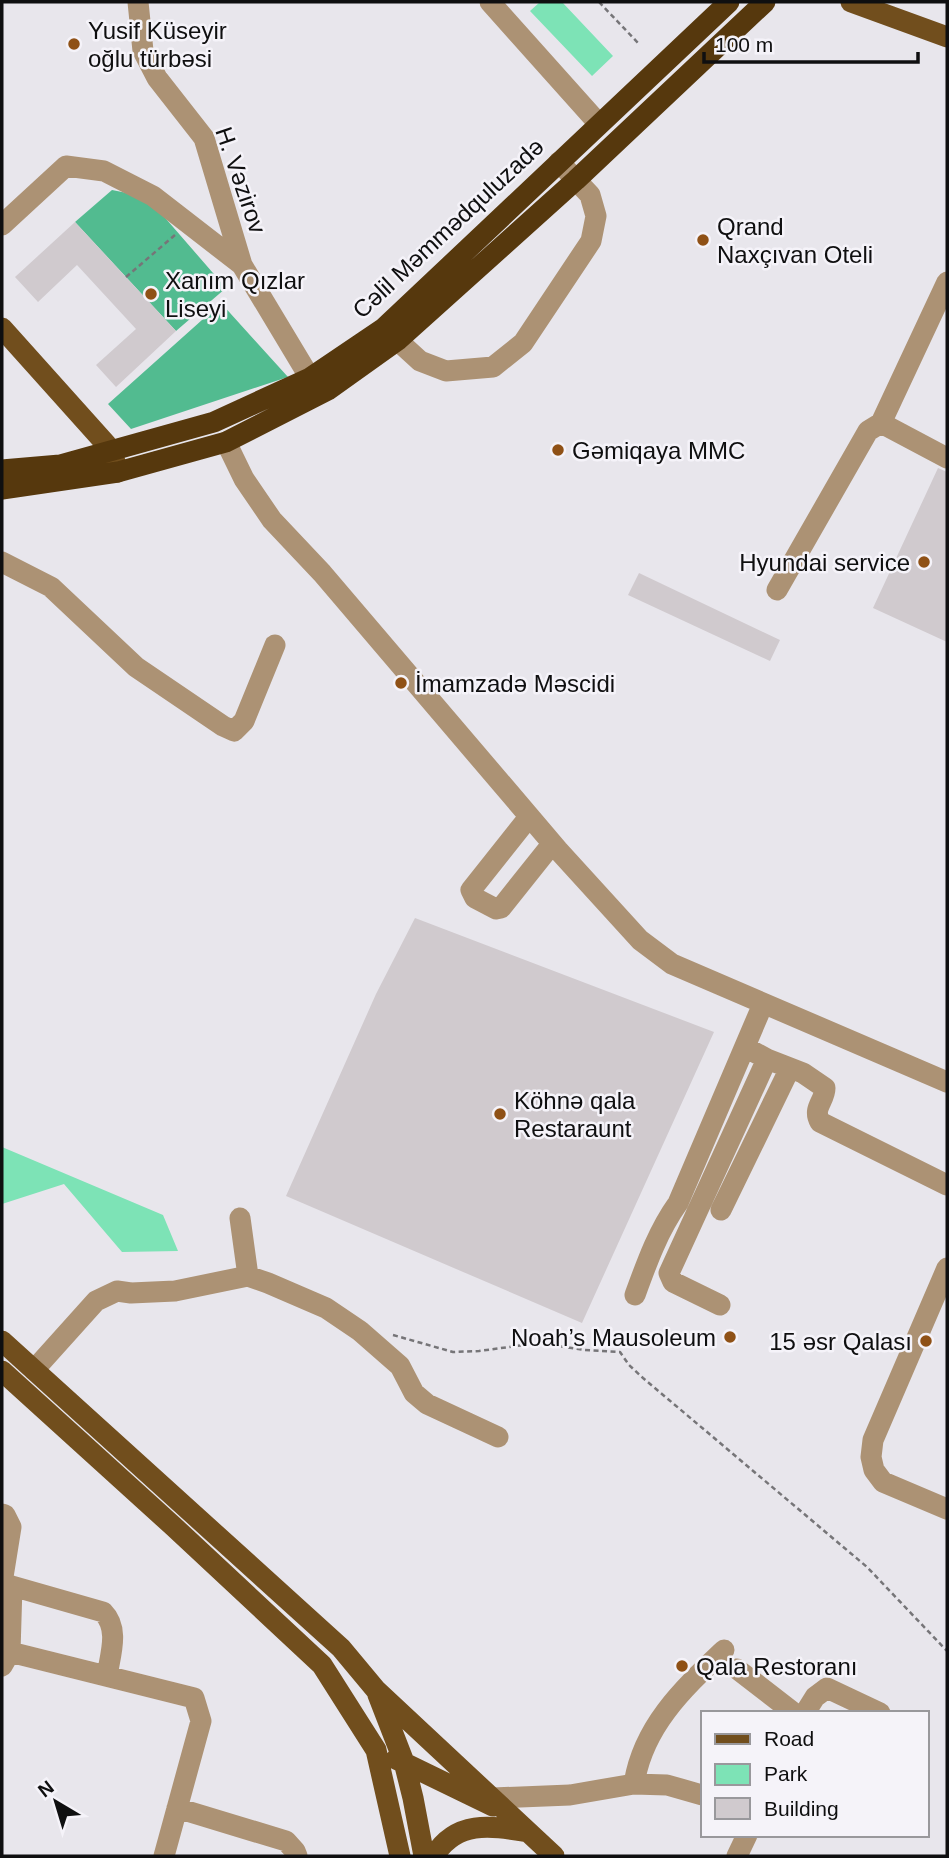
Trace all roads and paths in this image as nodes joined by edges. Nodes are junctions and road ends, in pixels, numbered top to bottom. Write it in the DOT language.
graph roads {
  1 [pos="138,2"];
  2 [pos="490,2"];
  3 [pos="599,2"];
  4 [pos="729,2"];
  5 [pos="765,2"];
  6 [pos="851,2"];
  7 [pos="947,37"];
  8 [pos="640,46"];
  9 [pos="599,124"];
  10 [pos="559,162"];
  11 [pos="576,180"];
  12 [pos="2,225"];
  13 [pos="178,233"];
  14 [pos="242,265"];
  15 [pos="126,277"];
  16 [pos="947,282"];
  17 [pos="2,328"];
  18 [pos="391,334"];
  19 [pos="310,378"];
  20 [pos="881,423"];
  21 [pos="226,442"];
  22 [pos="947,458"];
  23 [pos="115,462"];
  24 [pos="2,470"];
  25 [pos="2,489"];
  26 [pos="2,562"];
  27 [pos="777,590"];
  28 [pos="275,645"];
  29 [pos="529,817"];
  30 [pos="552,844"];
  31 [pos="763,1004"];
  32 [pos="745,1047"];
  33 [pos="768,1059"];
  34 [pos="790,1068"];
  35 [pos="947,1082"];
  36 [pos="947,1185"];
  37 [pos="721,1210"];
  38 [pos="240,1218"];
  39 [pos="947,1268"];
  40 [pos="248,1276"];
  41 [pos="635,1294"];
  42 [pos="720,1304"];
  43 [pos="404,1338"];
  44 [pos="2,1341"];
  45 [pos="34,1370"];
  46 [pos="2,1371"];
  47 [pos="498,1437"];
  48 [pos="947,1508"];
  49 [pos="2,1514"];
  50 [pos="5,1584"];
  51 [pos="724,1650"];
  52 [pos="947,1650"];
  53 [pos="6,1659"];
  54 [pos="737,1669"];
  55 [pos="107,1676"];
  56 [pos="376,1690"];
  57 [pos="791,1711"];
  58 [pos="806,1711"];
  59 [pos="876,1711"];
  60 [pos="376,1750"];
  61 [pos="404,1762"];
  62 [pos="634,1784"];
  63 [pos="701,1795"];
  64 [pos="500,1805"];
  65 [pos="177,1808"];
  66 [pos="528,1832"];
  67 [pos="746,1837"];
  68 [pos="270,1846"];
  69 [pos="164,1856"];
  70 [pos="297,1856"];
  71 [pos="400,1856"];
  72 [pos="424,1856"];
  73 [pos="434,1856"];
  74 [pos="554,1856"];
  75 [pos="737,1856"];
  1 -- 14 [label="street, H. Vəzirov"];
  2 -- 9 [label="street"];
  3 -- 8 [label="path"];
  4 -- 9 [label="highway, Cəlil Məmmədquluzadə"];
  5 -- 11 [label="highway"];
  6 -- 7 [label="main road"];
  9 -- 10 [label="highway, Cəlil Məmmədquluzadə"];
  10 -- 11 [label="street"];
  10 -- 18 [label="highway, Cəlil Məmmədquluzadə"];
  11 -- 18 [label="highway"];
  11 -- 18 [label="street"];
  12 -- 14 [label="street"];
  13 -- 15 [label="path"];
  14 -- 19 [label="street"];
  16 -- 20 [label="street"];
  17 -- 23 [label="main road"];
  18 -- 19 [label="highway, Cəlil Məmmədquluzadə"];
  18 -- 21 [label="highway"];
  19 -- 23 [label="highway, Cəlil Məmmədquluzadə"];
  20 -- 22 [label="street"];
  20 -- 27 [label="street"];
  21 -- 23 [label="highway"];
  21 -- 29 [label="street"];
  23 -- 24 [label="highway, Cəlil Məmmədquluzadə"];
  23 -- 25 [label="highway"];
  26 -- 28 [label="street"];
  29 -- 30 [label="street"];
  29 -- 30 [label="street"];
  30 -- 31 [label="street"];
  31 -- 32 [label="street"];
  31 -- 35 [label="street"];
  32 -- 33 [label="street"];
  32 -- 41 [label="street"];
  33 -- 34 [label="street"];
  33 -- 42 [label="street"];
  34 -- 36 [label="street"];
  34 -- 37 [label="street"];
  38 -- 40 [label="street"];
  39 -- 48 [label="street"];
  40 -- 45 [label="street"];
  40 -- 47 [label="street"];
  43 -- 52 [label="path"];
  44 -- 45 [label="main road"];
  45 -- 56 [label="main road"];
  46 -- 60 [label="main road"];
  49 -- 50 [label="street"];
  50 -- 53 [label="street"];
  50 -- 55 [label="street"];
  51 -- 62 [label="street"];
  53 -- 55 [label="street"];
  54 -- 57 [label="street"];
  55 -- 65 [label="street"];
  56 -- 61 [label="main road"];
  56 -- 64 [label="main road"];
  58 -- 59 [label="street"];
  60 -- 61 [label="main road"];
  60 -- 71 [label="main road"];
  61 -- 64 [label="main road"];
  61 -- 72 [label="main road"];
  62 -- 63 [label="street"];
  62 -- 64 [label="street"];
  64 -- 66 [label="main road"];
  65 -- 68 [label="street"];
  65 -- 69 [label="street"];
  66 -- 73 [label="main road"];
  66 -- 74 [label="main road"];
  67 -- 75 [label="street"];
  68 -- 70 [label="street"];
}
